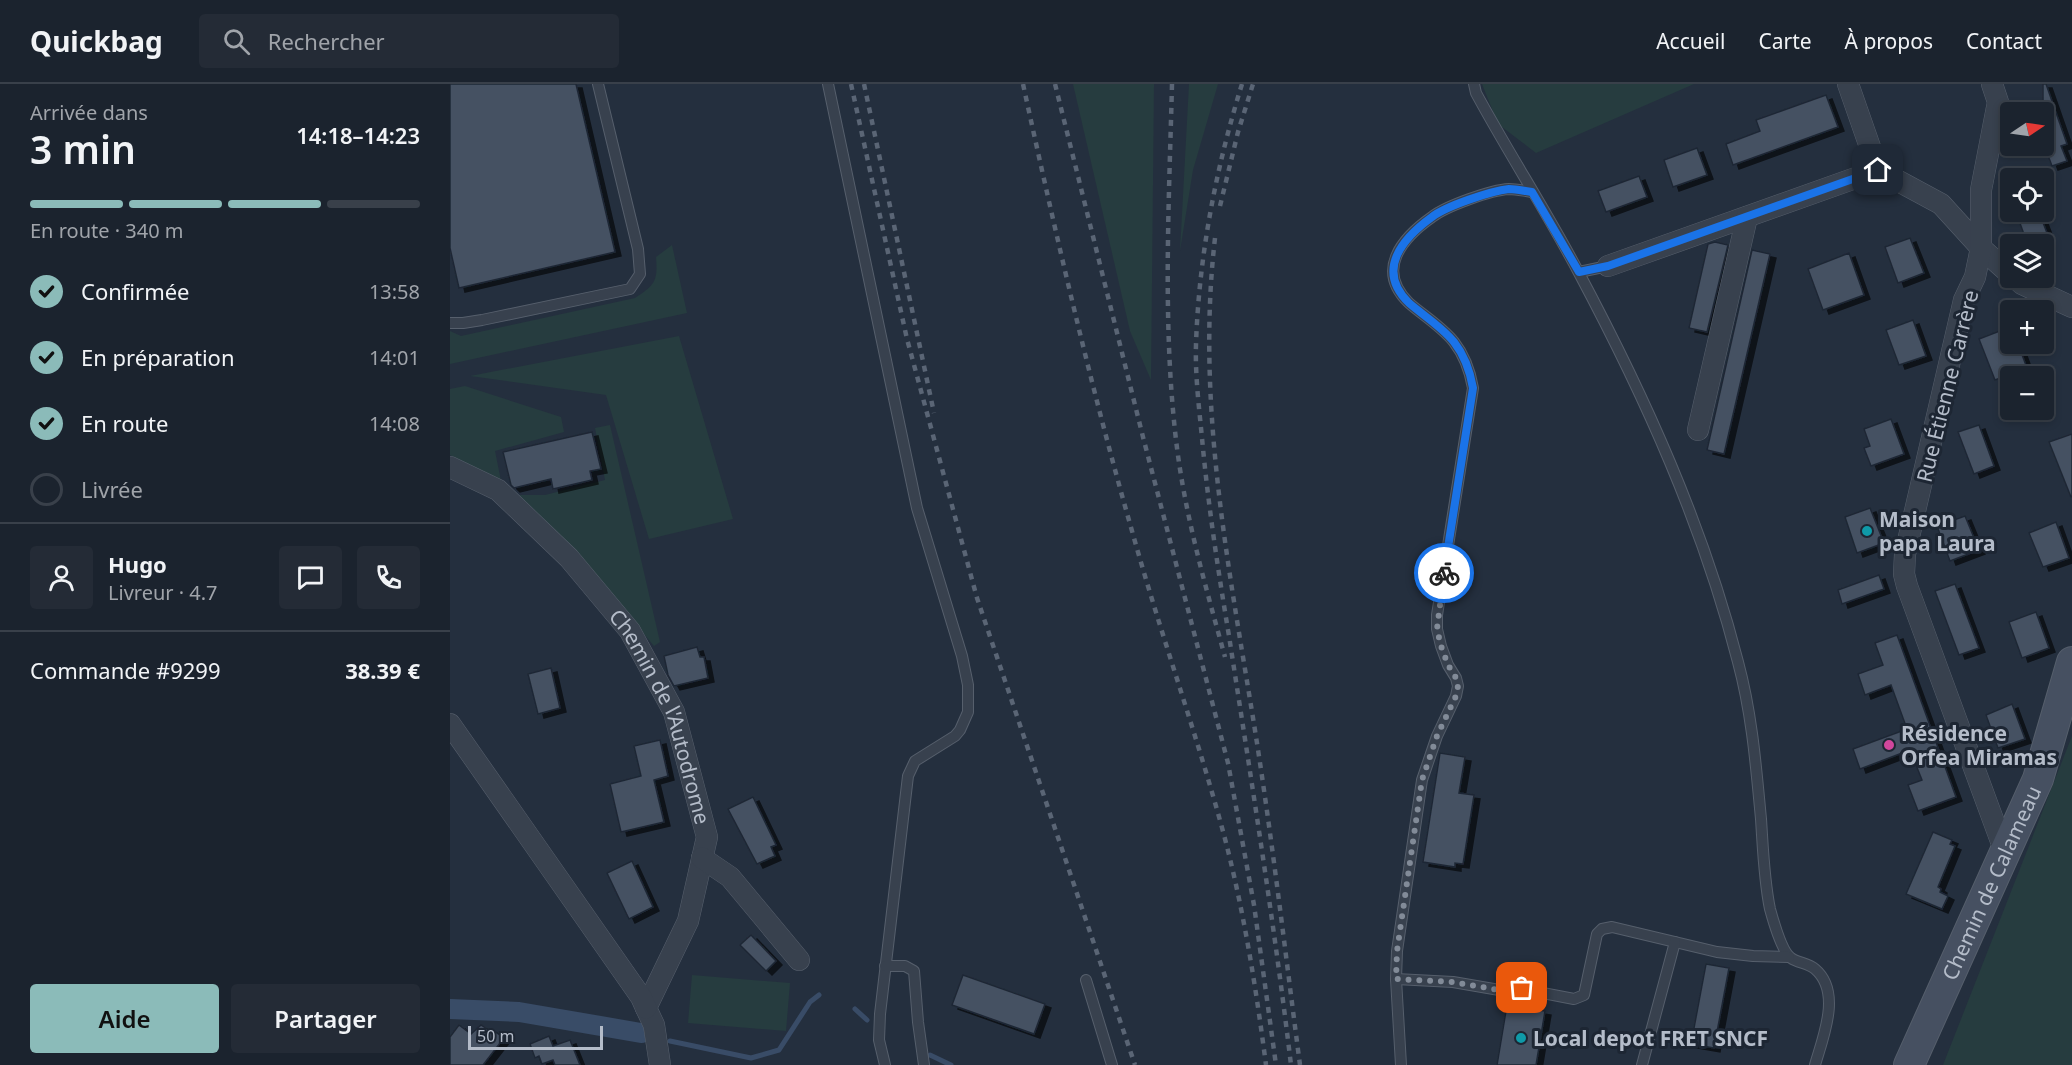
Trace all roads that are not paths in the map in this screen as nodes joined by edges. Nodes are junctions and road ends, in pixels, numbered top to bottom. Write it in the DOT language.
graph roads {
  1 [pos="598,84"];
  2 [pos="828,84"];
  3 [pos="1474,84"];
  4 [pos="1848,84"];
  5 [pos="1992,84"];
  6 [pos="1878,170"];
  7 [pos="1532,192"];
  8 [pos="1747,217"];
  9 [pos="1981,248"];
  10 [pos="2000,265"];
  11 [pos="1608,266"];
  12 [pos="1579,272"];
  13 [pos="2031,288"];
  14 [pos="2072,307"];
  15 [pos="450,323"];
  16 [pos="1698,430"];
  17 [pos="450,466"];
  18 [pos="2072,662"];
  19 [pos="450,724"];
  20 [pos="2005,852"];
  21 [pos="702,858"];
  22 [pos="1675,942"];
  23 [pos="1790,957"];
  24 [pos="799,960"];
  25 [pos="885,966"];
  26 [pos="1396,979"];
  27 [pos="1086,980"];
  28 [pos="646,1008"];
  29 [pos="660,1065"];
  30 [pos="885,1065"];
  31 [pos="924,1065"];
  32 [pos="1112,1065"];
  33 [pos="1401,1065"];
  34 [pos="1642,1065"];
  35 [pos="1815,1065"];
  36 [pos="1909,1065"];
  1 -- 15 [label="lane"];
  2 -- 25 [label="lane"];
  3 -- 7 [label="lane"];
  4 -- 6 [label="street"];
  5 -- 9 [label="street, Rue Étienne Carrère"];
  6 -- 8 [label="street"];
  6 -- 9 [label="street"];
  7 -- 12 [label="lane"];
  7 -- 26 [label="lane"];
  8 -- 11 [label="street"];
  8 -- 16 [label="street"];
  9 -- 10 [label="street"];
  9 -- 20 [label="street, Rue Étienne Carrère"];
  11 -- 12 [label="lane"];
  12 -- 23 [label="lane"];
  13 -- 14 [label="street"];
  17 -- 21 [label="street, Chemin de l'Autodrome"];
  18 -- 20 [label="main road, Chemin de Calameau"];
  19 -- 28 [label="street"];
  20 -- 36 [label="main road, Chemin de Calameau"];
  21 -- 24 [label="street"];
  21 -- 28 [label="street, Chemin de l'Autodrome"];
  22 -- 23 [label="lane"];
  22 -- 26 [label="lane"];
  22 -- 34 [label="lane"];
  23 -- 35 [label="lane"];
  25 -- 30 [label="lane"];
  25 -- 31 [label="lane"];
  26 -- 33 [label="lane"];
  27 -- 32 [label="lane"];
  28 -- 29 [label="street"];
}
